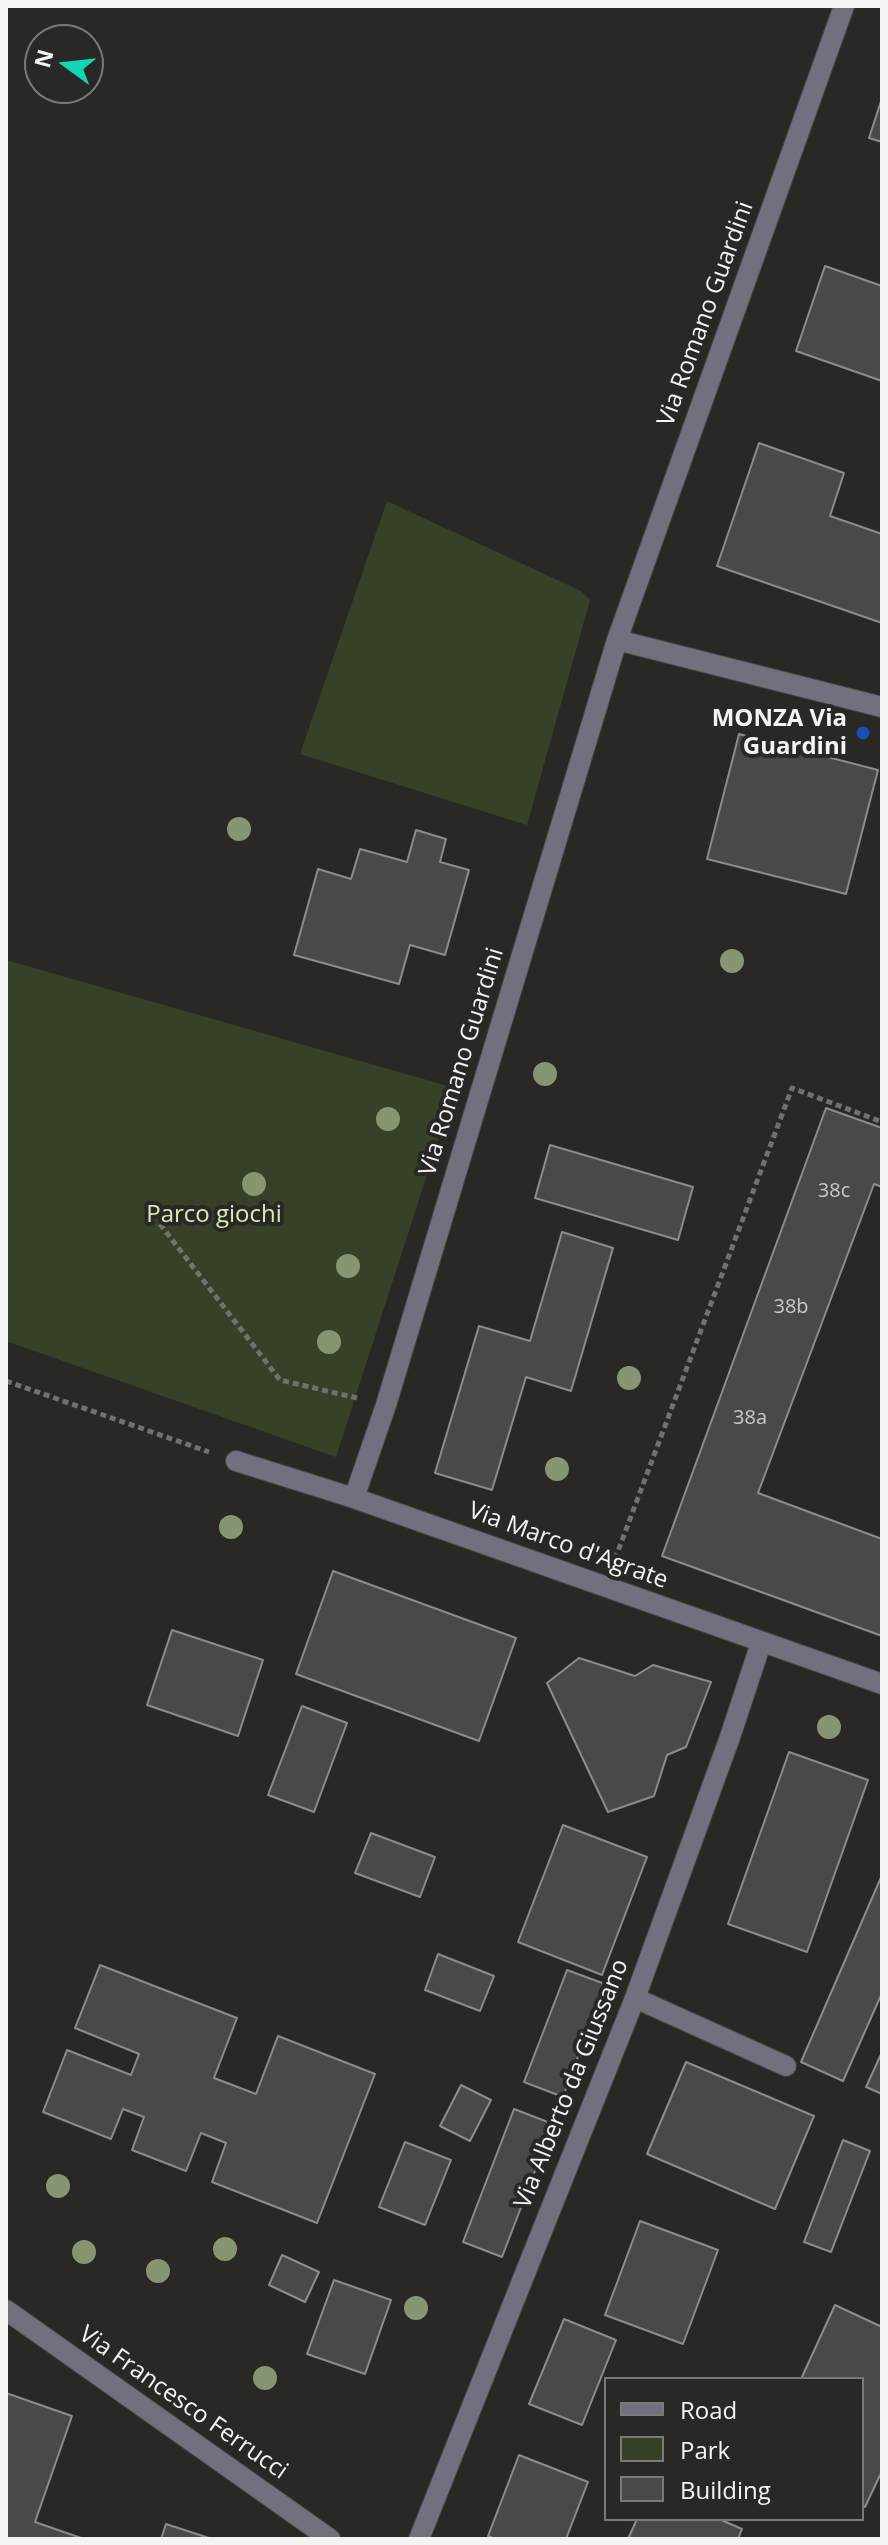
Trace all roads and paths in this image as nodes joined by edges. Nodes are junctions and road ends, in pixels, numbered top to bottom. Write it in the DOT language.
graph roads {
  1 [pos="844,6"];
  2 [pos="617,640"];
  3 [pos="882,707"];
  4 [pos="882,1122"];
  5 [pos="160,1224"];
  6 [pos="6,1381"];
  7 [pos="386,1405"];
  8 [pos="236,1461"];
  9 [pos="354,1498"];
  10 [pos="605,1586"];
  11 [pos="761,1643"];
  12 [pos="882,1684"];
  13 [pos="635,1998"];
  14 [pos="786,2066"];
  15 [pos="6,2310"];
  16 [pos="330,2539"];
  17 [pos="419,2539"];
  1 -- 2 [label="street, Via Romano Guardini"];
  2 -- 3 [label="street"];
  2 -- 7 [label="street, Via Romano Guardini"];
  4 -- 10 [label="path"];
  5 -- 7 [label="path"];
  6 -- 8 [label="path"];
  7 -- 9 [label="street, Via Romano Guardini"];
  8 -- 9 [label="street, Via Marco d'Agrate"];
  9 -- 10 [label="street, Via Marco d'Agrate"];
  10 -- 11 [label="street, Via Marco d'Agrate"];
  11 -- 12 [label="street, Via Marco d'Agrate"];
  11 -- 13 [label="street, Via Alberto da Giussano"];
  13 -- 14 [label="street"];
  13 -- 17 [label="street, Via Alberto da Giussano"];
  15 -- 16 [label="street, Via Francesco Ferrucci"];
}
